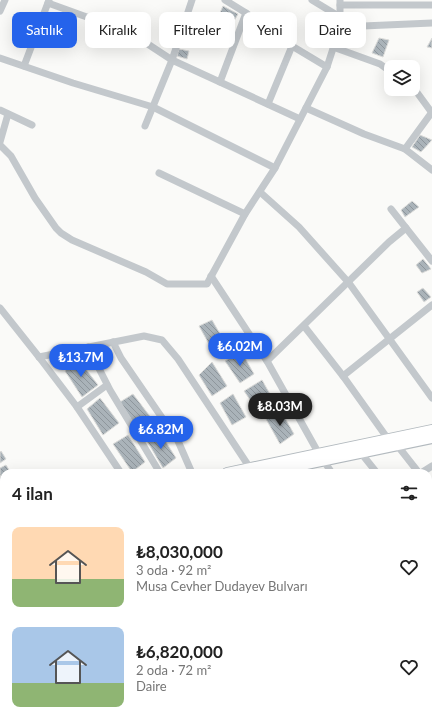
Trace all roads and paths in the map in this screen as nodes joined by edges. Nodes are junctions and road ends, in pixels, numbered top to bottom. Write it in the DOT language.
graph roads {
  1 [pos="5,0"];
  2 [pos="192,0"];
  3 [pos="225,0"];
  4 [pos="312,0"];
  5 [pos="49,2"];
  6 [pos="410,2"];
  7 [pos="340,3"];
  8 [pos="432,5"];
  9 [pos="0,11"];
  10 [pos="244,12"];
  11 [pos="332,12"];
  12 [pos="243,21"];
  13 [pos="432,23"];
  14 [pos="366,26"];
  15 [pos="291,48"];
  16 [pos="295,48"];
  17 [pos="333,48"];
  18 [pos="336,48"];
  19 [pos="0,58"];
  20 [pos="172,60"];
  21 [pos="24,66"];
  22 [pos="327,67"];
  23 [pos="384,67"];
  24 [pos="220,82"];
  25 [pos="420,96"];
  26 [pos="268,104"];
  27 [pos="153,108"];
  28 [pos="306,108"];
  29 [pos="0,110"];
  30 [pos="432,113"];
  31 [pos="8,114"];
  32 [pos="300,119"];
  33 [pos="32,125"];
  34 [pos="145,126"];
  35 [pos="0,144"];
  36 [pos="405,149"];
  37 [pos="275,168"];
  38 [pos="432,170"];
  39 [pos="159,173"];
  40 [pos="260,192"];
  41 [pos="391,208"];
  42 [pos="245,214"];
  43 [pos="406,228"];
  44 [pos="429,252"];
  45 [pos="432,261"];
  46 [pos="211,276"];
  47 [pos="349,283"];
  48 [pos="432,305"];
  49 [pos="0,308"];
  50 [pos="304,326"];
  51 [pos="388,339"];
  52 [pos="113,342"];
  53 [pos="88,347"];
  54 [pos="39,357"];
  55 [pos="267,361"];
  56 [pos="343,376"];
  57 [pos="107,385"];
  58 [pos="432,398"];
  59 [pos="77,407"];
  60 [pos="432,430"];
  61 [pos="432,438"];
  62 [pos="388,439"];
  63 [pos="397,445"];
  64 [pos="361,453"];
  65 [pos="321,457"];
  66 [pos="250,468"];
  67 [pos="118,469"];
  68 [pos="158,469"];
  69 [pos="190,469"];
  70 [pos="246,469"];
  71 [pos="278,469"];
  72 [pos="329,469"];
  73 [pos="374,469"];
  74 [pos="417,469"];
  1 -- 9 [label="street"];
  2 -- 20 [label="street"];
  3 -- 10 [label="street"];
  4 -- 11 [label="street"];
  5 -- 20 [label="street"];
  5 -- 21 [label="street"];
  6 -- 7 [label="street"];
  6 -- 8 [label="street"];
  12 -- 24 [label="street"];
  13 -- 14 [label="street"];
  15 -- 26 [label="street"];
  16 -- 22 [label="street"];
  17 -- 22 [label="street"];
  18 -- 23 [label="street"];
  19 -- 21 [label="street"];
  20 -- 24 [label="street"];
  20 -- 27 [label="street"];
  21 -- 27 [label="street"];
  22 -- 28 [label="street"];
  24 -- 26 [label="street"];
  25 -- 30 [label="street"];
  26 -- 32 [label="street"];
  27 -- 34 [label="street"];
  27 -- 37 [label="street"];
  28 -- 32 [label="street"];
  28 -- 36 [label="street"];
  29 -- 31 [label="street"];
  30 -- 36 [label="street"];
  31 -- 33 [label="street"];
  31 -- 35 [label="street"];
  32 -- 37 [label="street"];
  35 -- 46 [label="street"];
  36 -- 38 [label="street"];
  37 -- 40 [label="street"];
  39 -- 42 [label="street"];
  40 -- 42 [label="street"];
  40 -- 47 [label="street"];
  41 -- 43 [label="street"];
  42 -- 46 [label="street"];
  43 -- 44 [label="street"];
  43 -- 47 [label="street"];
  44 -- 45 [label="street"];
  46 -- 55 [label="street"];
  47 -- 50 [label="street"];
  47 -- 51 [label="street"];
  48 -- 51 [label="street"];
  49 -- 54 [label="street"];
  50 -- 55 [label="street"];
  50 -- 56 [label="street"];
  51 -- 56 [label="street"];
  51 -- 58 [label="street"];
  52 -- 53 [label="street"];
  52 -- 66 [label="street"];
  52 -- 69 [label="street"];
  53 -- 54 [label="street"];
  53 -- 57 [label="street"];
  54 -- 59 [label="street"];
  55 -- 65 [label="street"];
  56 -- 62 [label="street"];
  57 -- 59 [label="street"];
  57 -- 68 [label="street"];
  59 -- 67 [label="street"];
  60 -- 62 [label="main road"];
  61 -- 63 [label="main road"];
  62 -- 65 [label="main road"];
  63 -- 64 [label="main road"];
  63 -- 74 [label="street"];
  64 -- 65 [label="main road"];
  64 -- 73 [label="street"];
  65 -- 66 [label="main road"];
  65 -- 71 [label="main road"];
  65 -- 72 [label="street"];
  66 -- 70 [label="main road"];
}
